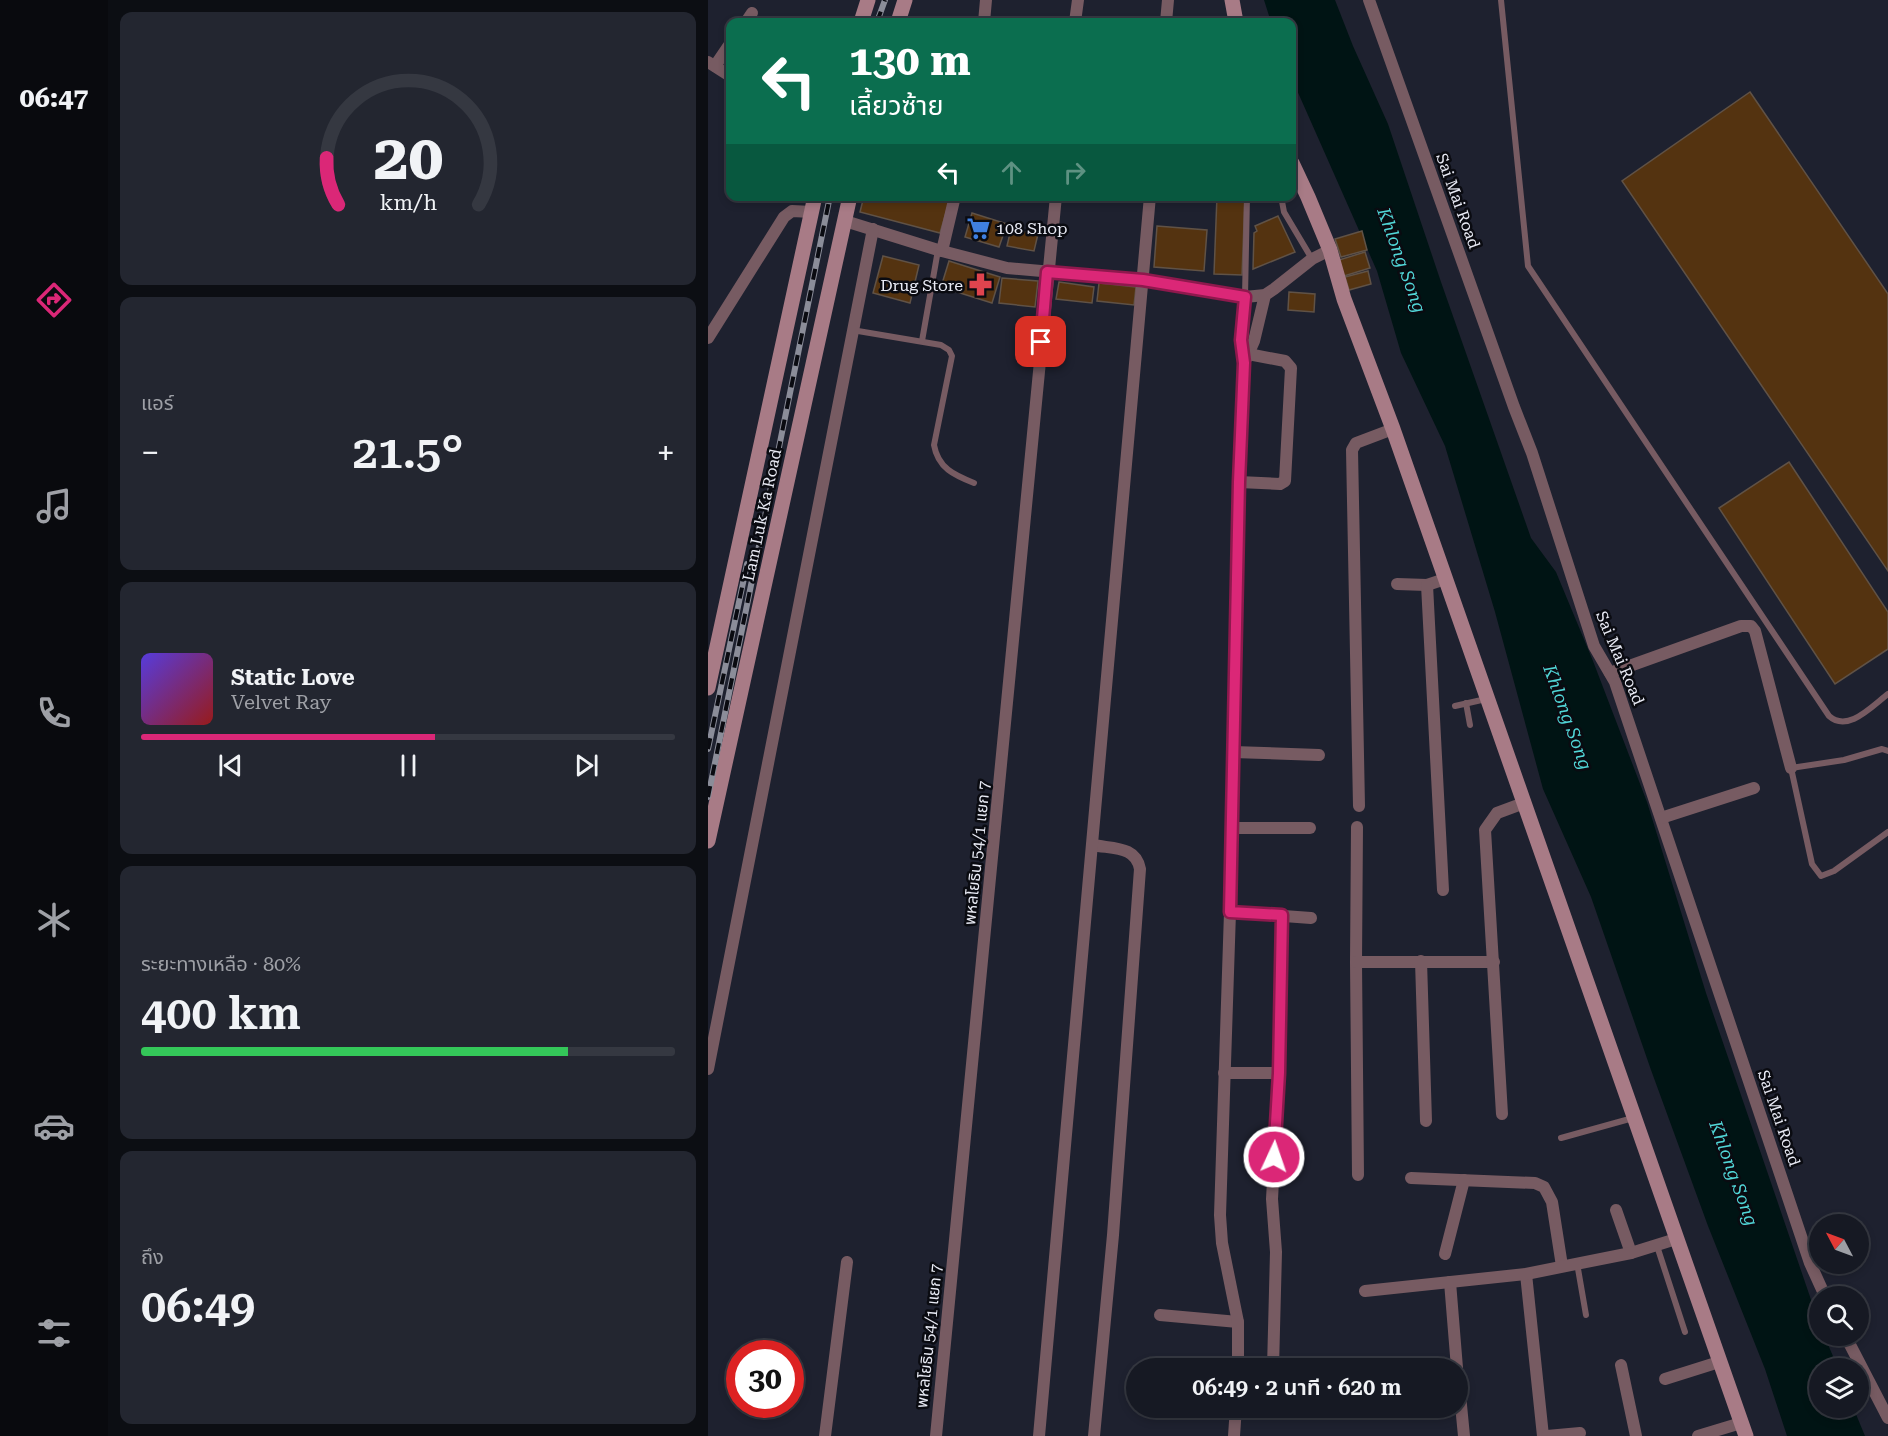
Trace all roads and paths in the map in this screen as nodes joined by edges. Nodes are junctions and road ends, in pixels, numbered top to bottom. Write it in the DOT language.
graph roads {
  1 [pos="868,0"];
  2 [pos="905,0"];
  3 [pos="986,0"];
  4 [pos="1078,0"];
  5 [pos="1168,0"];
  6 [pos="1232,0"];
  7 [pos="1369,0"];
  8 [pos="1501,0"];
  9 [pos="862,18"];
  10 [pos="899,18"];
  11 [pos="984,18"];
  12 [pos="1076,18"];
  13 [pos="1166,18"];
  14 [pos="1235,18"];
  15 [pos="726,48"];
  16 [pos="712,64"];
  17 [pos="726,73"];
  18 [pos="1296,173"];
  19 [pos="849,201"];
  20 [pos="955,201"];
  21 [pos="1055,201"];
  22 [pos="1150,201"];
  23 [pos="1247,201"];
  24 [pos="1282,201"];
  25 [pos="813,204"];
  26 [pos="845,221"];
  27 [pos="873,230"];
  28 [pos="940,250"];
  29 [pos="1330,250"];
  30 [pos="1312,259"];
  31 [pos="1047,272"];
  32 [pos="1143,280"];
  33 [pos="1264,295"];
  34 [pos="1245,297"];
  35 [pos="852,329"];
  36 [pos="708,338"];
  37 [pos="922,341"];
  38 [pos="1245,356"];
  39 [pos="1393,429"];
  40 [pos="1239,482"];
  41 [pos="974,483"];
  42 [pos="1445,579"];
  43 [pos="1397,584"];
  44 [pos="1426,585"];
  45 [pos="1610,673"];
  46 [pos="708,688"];
  47 [pos="1888,694"];
  48 [pos="1487,699"];
  49 [pos="1466,704"];
  50 [pos="1455,706"];
  51 [pos="1470,725"];
  52 [pos="1888,751"];
  53 [pos="1233,752"];
  54 [pos="1319,755"];
  55 [pos="1791,768"];
  56 [pos="1754,788"];
  57 [pos="1524,803"];
  58 [pos="1359,806"];
  59 [pos="1661,818"];
  60 [pos="1357,827"];
  61 [pos="1232,828"];
  62 [pos="1310,828"];
  63 [pos="1888,832"];
  64 [pos="708,841"];
  65 [pos="1094,845"];
  66 [pos="1443,890"];
  67 [pos="1230,912"];
  68 [pos="1282,915"];
  69 [pos="1311,918"];
  70 [pos="1420,961"];
  71 [pos="1356,962"];
  72 [pos="1494,962"];
  73 [pos="708,1069"];
  74 [pos="1224,1073"];
  75 [pos="1279,1073"];
  76 [pos="1502,1114"];
  77 [pos="1634,1118"];
  78 [pos="1426,1121"];
  79 [pos="1561,1138"];
  80 [pos="1358,1175"];
  81 [pos="1411,1178"];
  82 [pos="1464,1180"];
  83 [pos="1616,1210"];
  84 [pos="1676,1239"];
  85 [pos="1657,1246"];
  86 [pos="1631,1253"];
  87 [pos="1445,1254"];
  88 [pos="847,1262"];
  89 [pos="1577,1263"];
  90 [pos="1562,1266"];
  91 [pos="1526,1274"];
  92 [pos="1450,1282"];
  93 [pos="1820,1286"];
  94 [pos="1365,1291"];
  95 [pos="1161,1315"];
  96 [pos="1586,1315"];
  97 [pos="1238,1322"];
  98 [pos="1685,1332"];
  99 [pos="1851,1346"];
  100 [pos="1238,1358"];
  101 [pos="1273,1358"];
  102 [pos="1456,1358"];
  103 [pos="1719,1362"];
  104 [pos="1621,1365"];
  105 [pos="1665,1379"];
  106 [pos="1235,1418"];
  107 [pos="1462,1418"];
  108 [pos="1888,1418"];
  109 [pos="1744,1430"];
  110 [pos="1580,1433"];
  111 [pos="825,1436"];
  112 [pos="936,1436"];
  113 [pos="1039,1436"];
  114 [pos="1094,1436"];
  115 [pos="1234,1436"];
  116 [pos="1464,1436"];
  117 [pos="1545,1436"];
  118 [pos="1636,1436"];
  119 [pos="1698,1436"];
  1 -- 9 [label="street"];
  2 -- 10 [label="street"];
  3 -- 11 [label="street"];
  4 -- 12 [label="street"];
  5 -- 13 [label="street"];
  6 -- 14 [label="street"];
  7 -- 45 [label="street, Sai Mai Road"];
  8 -- 47 [label="lane"];
  15 -- 16 [label="street"];
  16 -- 17 [label="street"];
  18 -- 29 [label="street"];
  19 -- 26 [label="street, Lam Luk Ka Road"];
  20 -- 28 [label="street"];
  21 -- 31 [label="street, พหลโยธิน 54/1 แยก 7"];
  22 -- 32 [label="street"];
  23 -- 34 [label="lane"];
  24 -- 30 [label="lane"];
  25 -- 36 [label="street"];
  25 -- 46 [label="street, Lam Luk Ka Road"];
  26 -- 27 [label="street"];
  26 -- 64 [label="street, Lam Luk Ka Road"];
  27 -- 28 [label="street"];
  27 -- 35 [label="street"];
  28 -- 31 [label="street"];
  28 -- 37 [label="lane"];
  29 -- 30 [label="street"];
  29 -- 39 [label="street"];
  30 -- 33 [label="street"];
  31 -- 32 [label="street"];
  31 -- 112 [label="street, พหลโยธิน 54/1 แยก 7"];
  32 -- 34 [label="street"];
  32 -- 65 [label="street"];
  33 -- 34 [label="street"];
  33 -- 38 [label="street"];
  34 -- 38 [label="street"];
  35 -- 37 [label="lane"];
  35 -- 73 [label="street"];
  37 -- 41 [label="lane"];
  38 -- 40 [label="street"];
  38 -- 40 [label="street"];
  39 -- 42 [label="street"];
  39 -- 58 [label="street"];
  40 -- 53 [label="street"];
  42 -- 44 [label="street"];
  42 -- 48 [label="street"];
  43 -- 44 [label="street"];
  44 -- 66 [label="street"];
  45 -- 55 [label="street"];
  45 -- 59 [label="street, Sai Mai Road"];
  48 -- 49 [label="lane"];
  48 -- 57 [label="street"];
  49 -- 50 [label="lane"];
  49 -- 51 [label="lane"];
  52 -- 55 [label="lane"];
  53 -- 54 [label="street"];
  53 -- 61 [label="street"];
  55 -- 63 [label="lane"];
  56 -- 59 [label="street"];
  57 -- 72 [label="street"];
  57 -- 77 [label="street"];
  59 -- 93 [label="street, Sai Mai Road"];
  60 -- 71 [label="street"];
  61 -- 62 [label="street"];
  61 -- 67 [label="street"];
  65 -- 113 [label="street"];
  65 -- 114 [label="street"];
  67 -- 68 [label="street"];
  67 -- 74 [label="street"];
  68 -- 69 [label="street"];
  68 -- 75 [label="street"];
  70 -- 71 [label="street"];
  70 -- 72 [label="street"];
  70 -- 78 [label="street"];
  71 -- 80 [label="street"];
  72 -- 76 [label="street"];
  74 -- 75 [label="street"];
  74 -- 97 [label="street"];
  75 -- 101 [label="street"];
  77 -- 79 [label="lane"];
  77 -- 84 [label="street"];
  81 -- 82 [label="street"];
  82 -- 87 [label="street"];
  82 -- 90 [label="street"];
  83 -- 86 [label="street"];
  84 -- 85 [label="street"];
  84 -- 103 [label="street"];
  85 -- 86 [label="street"];
  85 -- 98 [label="lane"];
  86 -- 89 [label="street"];
  88 -- 111 [label="street"];
  89 -- 90 [label="street"];
  89 -- 96 [label="lane"];
  90 -- 91 [label="street"];
  91 -- 92 [label="street"];
  91 -- 117 [label="street"];
  92 -- 94 [label="street"];
  92 -- 102 [label="street"];
  95 -- 97 [label="street"];
  97 -- 100 [label="street"];
  99 -- 108 [label="street"];
  103 -- 105 [label="street"];
  103 -- 109 [label="street"];
  104 -- 118 [label="street"];
  106 -- 115 [label="street"];
  107 -- 116 [label="street"];
  109 -- 119 [label="street"];
  110 -- 117 [label="street"];
}
